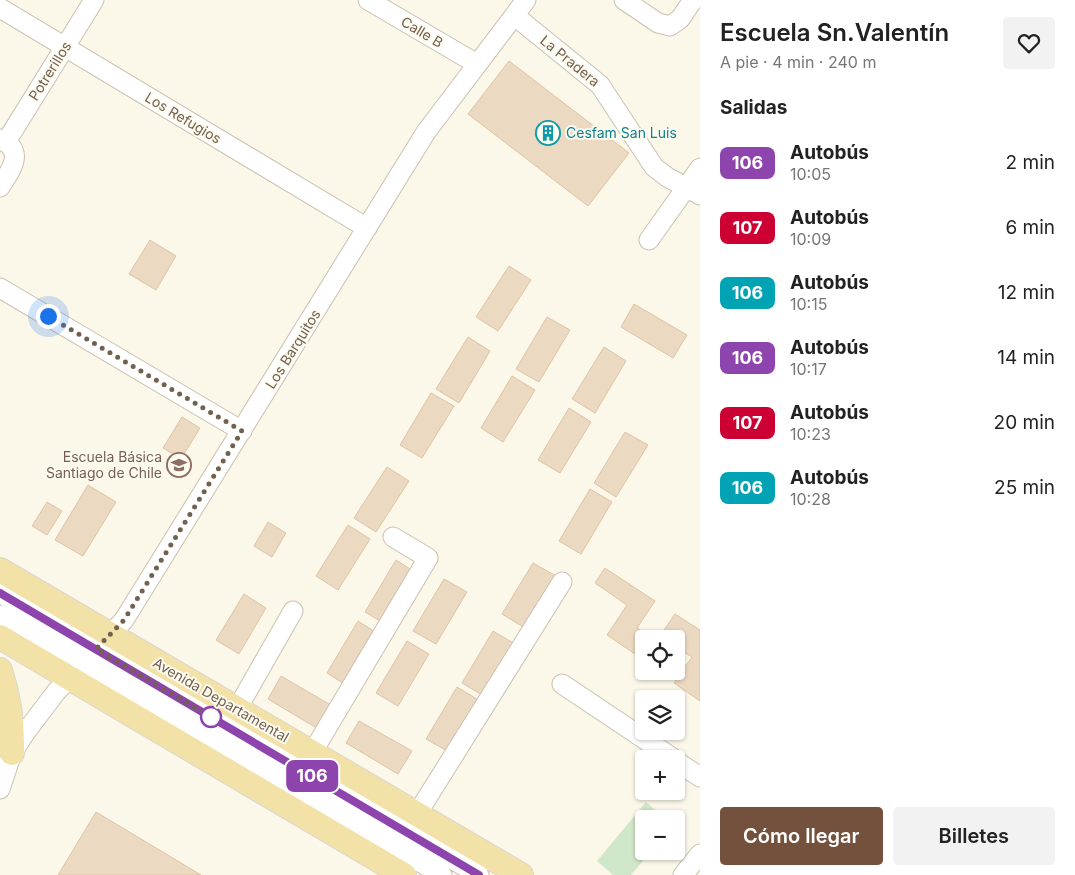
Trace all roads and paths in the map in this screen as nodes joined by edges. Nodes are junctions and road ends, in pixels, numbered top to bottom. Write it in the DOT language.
graph roads {
  1 [pos="94,0"];
  2 [pos="368,0"];
  3 [pos="526,0"];
  4 [pos="624,0"];
  5 [pos="693,0"];
  6 [pos="0,8"];
  7 [pos="515,16"];
  8 [pos="65,47"];
  9 [pos="477,64"];
  10 [pos="3,141"];
  11 [pos="700,168"];
  12 [pos="0,187"];
  13 [pos="693,191"];
  14 [pos="367,228"];
  15 [pos="650,240"];
  16 [pos="0,288"];
  17 [pos="242,431"];
  18 [pos="392,537"];
  19 [pos="0,570"];
  20 [pos="562,582"];
  21 [pos="0,593"];
  22 [pos="293,611"];
  23 [pos="0,615"];
  24 [pos="0,637"];
  25 [pos="103,642"];
  26 [pos="0,670"];
  27 [pos="76,671"];
  28 [pos="562,684"];
  29 [pos="237,709"];
  30 [pos="660,750"];
  31 [pos="12,753"];
  32 [pos="312,753"];
  33 [pos="685,767"];
  34 [pos="700,777"];
  35 [pos="0,789"];
  36 [pos="313,799"];
  37 [pos="417,814"];
  38 [pos="700,854"];
  39 [pos="401,873"];
  40 [pos="442,875"];
  41 [pos="479,875"];
  42 [pos="520,875"];
  43 [pos="683,875"];
  1 -- 8 [label="street, Potrerillos"];
  2 -- 9 [label="street, Calle B"];
  3 -- 7 [label="street, Los Barquitos"];
  4 -- 5 [label="street"];
  6 -- 8 [label="street, Los Refugios"];
  7 -- 9 [label="street, Los Barquitos"];
  7 -- 13 [label="street, La Pradera"];
  8 -- 10 [label="street, Potrerillos"];
  8 -- 14 [label="street, Los Refugios"];
  9 -- 14 [label="street, Los Barquitos"];
  10 -- 12 [label="street, Potrerillos"];
  11 -- 13 [label="street"];
  13 -- 15 [label="street"];
  14 -- 17 [label="street, Los Barquitos"];
  16 -- 17 [label="street"];
  17 -- 25 [label="street, Los Barquitos"];
  18 -- 32 [label="street"];
  19 -- 25 [label="main road, Avenida Departamental"];
  20 -- 37 [label="street"];
  21 -- 25 [label="street"];
  22 -- 29 [label="street"];
  23 -- 27 [label="street"];
  24 -- 27 [label="main road"];
  25 -- 27 [label="street, Los Barquitos"];
  25 -- 29 [label="main road, Avenida Departamental"];
  25 -- 41 [label="street"];
  26 -- 31 [label="main road"];
  27 -- 31 [label="street, Los Barquitos"];
  27 -- 36 [label="street"];
  27 -- 39 [label="main road"];
  28 -- 30 [label="street"];
  29 -- 32 [label="main road, Avenida Departamental"];
  31 -- 35 [label="street, Los Barquitos"];
  32 -- 37 [label="main road, Avenida Departamental"];
  33 -- 34 [label="street"];
  36 -- 39 [label="street"];
  36 -- 40 [label="street"];
  37 -- 42 [label="main road, Avenida Departamental"];
  38 -- 43 [label="street"];
}
